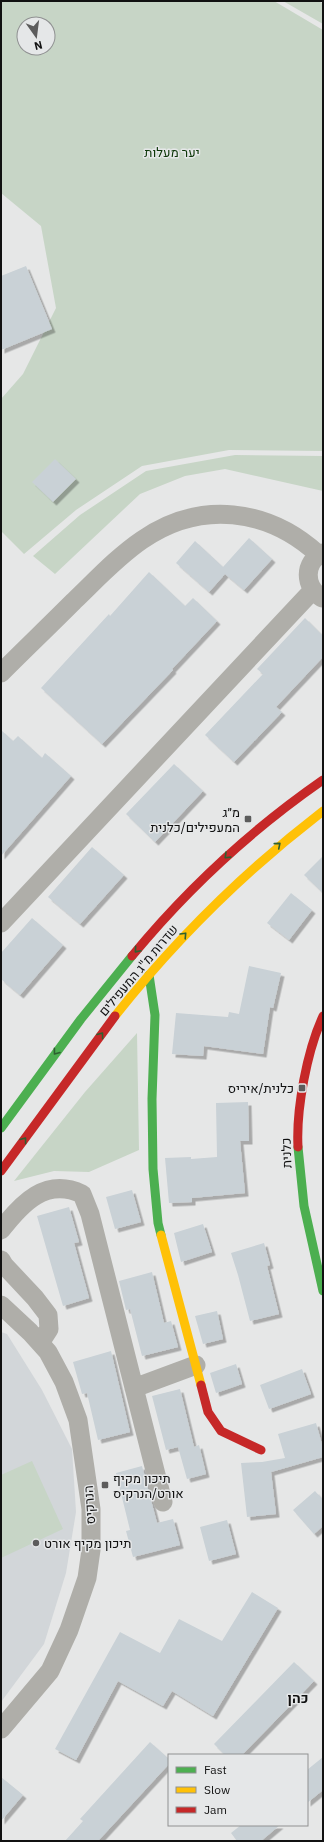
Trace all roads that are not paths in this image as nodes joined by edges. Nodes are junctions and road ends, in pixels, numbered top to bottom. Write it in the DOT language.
graph roads {
  1 [pos="321,554"];
  2 [pos="318,594"];
  3 [pos="1,673"];
  4 [pos="323,780"];
  5 [pos="323,811"];
  6 [pos="1,923"];
  7 [pos="149,975"];
  8 [pos="323,1016"];
  9 [pos="1,1128"];
  10 [pos="1,1171"];
  11 [pos="1,1230"];
  12 [pos="1,1260"];
  13 [pos="323,1291"];
  14 [pos="1,1305"];
  15 [pos="40,1343"];
  16 [pos="196,1365"];
  17 [pos="134,1388"];
  18 [pos="261,1450"];
  19 [pos="162,1502"];
  20 [pos="1,1729"];
  1 -- 2 [label="street"];
  1 -- 3 [label="street"];
  2 -- 6 [label="street"];
  4 -- 9 [label="main road, שדרות מ\"ג המעפילים, one-way"];
  7 -- 5 [label="main road, שדרות מ\"ג המעפילים, one-way"];
  10 -- 7 [label="main road, שדרות מ\"ג המעפילים, one-way"];
  7 -- 16 [label="main road"];
  8 -- 13 [label="main road, כלנית"];
  11 -- 17 [label="street"];
  12 -- 15 [label="street"];
  14 -- 15 [label="street, הנרקיס"];
  15 -- 20 [label="street, הנרקיס"];
  16 -- 17 [label="street"];
  16 -- 18 [label="main road"];
  17 -- 19 [label="street"];
}
